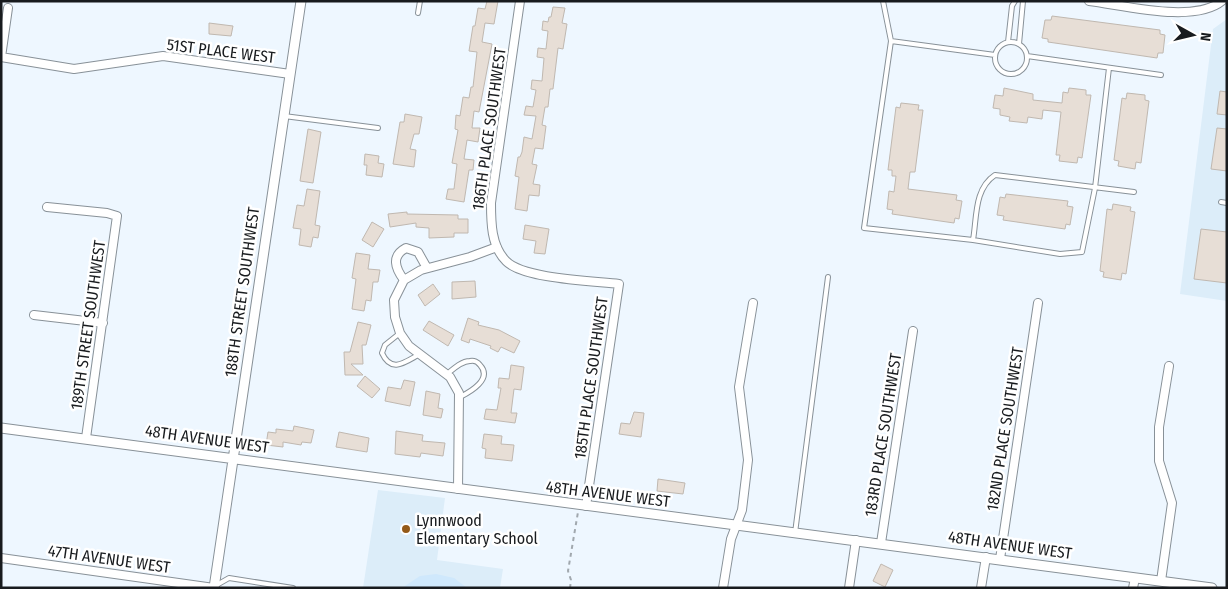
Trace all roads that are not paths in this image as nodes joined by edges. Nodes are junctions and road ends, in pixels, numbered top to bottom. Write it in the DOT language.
graph roads {
  1 [pos="301,1"];
  2 [pos="420,1"];
  3 [pos="520,1"];
  4 [pos="883,1"];
  5 [pos="1014,1"];
  6 [pos="1022,1"];
  7 [pos="1088,1"];
  8 [pos="1222,1"];
  9 [pos="8,5"];
  10 [pos="418,13"];
  11 [pos="891,42"];
  12 [pos="1008,42"];
  13 [pos="1019,44"];
  14 [pos="995,54"];
  15 [pos="1028,56"];
  16 [pos="1,57"];
  17 [pos="1109,68"];
  18 [pos="290,74"];
  19 [pos="1160,75"];
  20 [pos="284,116"];
  21 [pos="378,128"];
  22 [pos="1095,188"];
  23 [pos="1134,192"];
  24 [pos="1221,202"];
  25 [pos="1227,203"];
  26 [pos="47,207"];
  27 [pos="973,240"];
  28 [pos="497,247"];
  29 [pos="427,268"];
  30 [pos="828,277"];
  31 [pos="404,280"];
  32 [pos="753,302"];
  33 [pos="1038,303"];
  34 [pos="34,315"];
  35 [pos="103,323"];
  36 [pos="913,331"];
  37 [pos="400,333"];
  38 [pos="418,355"];
  39 [pos="1169,366"];
  40 [pos="446,375"];
  41 [pos="460,397"];
  42 [pos="1,428"];
  43 [pos="86,438"];
  44 [pos="233,458"];
  45 [pos="458,489"];
  46 [pos="582,506"];
  47 [pos="736,525"];
  48 [pos="794,534"];
  49 [pos="856,540"];
  50 [pos="881,543"];
  51 [pos="986,557"];
  52 [pos="1,558"];
  53 [pos="1000,559"];
  54 [pos="1135,578"];
  55 [pos="1161,581"];
  56 [pos="214,588"];
  57 [pos="293,588"];
  58 [pos="722,588"];
  59 [pos="849,588"];
  60 [pos="981,588"];
  61 [pos="1133,588"];
  62 [pos="1212,588"];
  1 -- 18 [label="street, 188TH STREET SOUTHWEST"];
  2 -- 10 [label="lane"];
  3 -- 28 [label="street, 186TH PLACE SOUTHWEST"];
  4 -- 11 [label="lane"];
  5 -- 12 [label="lane"];
  6 -- 13 [label="lane"];
  7 -- 8 [label="street"];
  9 -- 16 [label="street, 51ST PLACE WEST"];
  11 -- 14 [label="lane"];
  11 -- 27 [label="lane"];
  12 -- 13 [label="lane"];
  12 -- 14 [label="lane"];
  13 -- 15 [label="lane"];
  14 -- 15 [label="lane"];
  15 -- 17 [label="lane"];
  16 -- 18 [label="street, 51ST PLACE WEST"];
  17 -- 19 [label="lane"];
  17 -- 22 [label="lane"];
  18 -- 20 [label="street, 188TH STREET SOUTHWEST"];
  20 -- 21 [label="lane"];
  20 -- 44 [label="street, 188TH STREET SOUTHWEST"];
  22 -- 23 [label="lane"];
  22 -- 27 [label="lane"];
  22 -- 27 [label="lane"];
  24 -- 25 [label="lane"];
  26 -- 35 [label="street, 189TH STREET SOUTHWEST"];
  28 -- 29 [label="street"];
  28 -- 46 [label="street, 185TH PLACE SOUTHWEST"];
  29 -- 31 [label="street"];
  29 -- 31 [label="street"];
  30 -- 48 [label="lane"];
  31 -- 37 [label="street"];
  32 -- 47 [label="street"];
  33 -- 53 [label="street, 182ND PLACE SOUTHWEST"];
  34 -- 35 [label="street"];
  35 -- 43 [label="street, 189TH STREET SOUTHWEST"];
  36 -- 50 [label="street, 183RD PLACE SOUTHWEST"];
  37 -- 38 [label="street"];
  37 -- 38 [label="lane"];
  38 -- 40 [label="street"];
  39 -- 55 [label="street"];
  40 -- 41 [label="street"];
  40 -- 41 [label="lane"];
  41 -- 45 [label="street"];
  42 -- 43 [label="street, 48TH AVENUE WEST"];
  43 -- 44 [label="street, 48TH AVENUE WEST"];
  44 -- 45 [label="street, 48TH AVENUE WEST"];
  44 -- 56 [label="street, 188TH STREET SOUTHWEST"];
  45 -- 46 [label="street, 48TH AVENUE WEST"];
  46 -- 47 [label="street, 48TH AVENUE WEST"];
  47 -- 48 [label="street, 48TH AVENUE WEST"];
  47 -- 58 [label="street"];
  48 -- 49 [label="street, 48TH AVENUE WEST"];
  49 -- 50 [label="street, 48TH AVENUE WEST"];
  49 -- 59 [label="street"];
  50 -- 51 [label="street, 48TH AVENUE WEST"];
  51 -- 53 [label="street, 48TH AVENUE WEST"];
  51 -- 60 [label="street"];
  52 -- 56 [label="street, 47TH AVENUE WEST"];
  53 -- 54 [label="street, 48TH AVENUE WEST"];
  54 -- 55 [label="street, 48TH AVENUE WEST"];
  54 -- 61 [label="street"];
  55 -- 62 [label="street, 48TH AVENUE WEST"];
  56 -- 57 [label="lane"];
}
